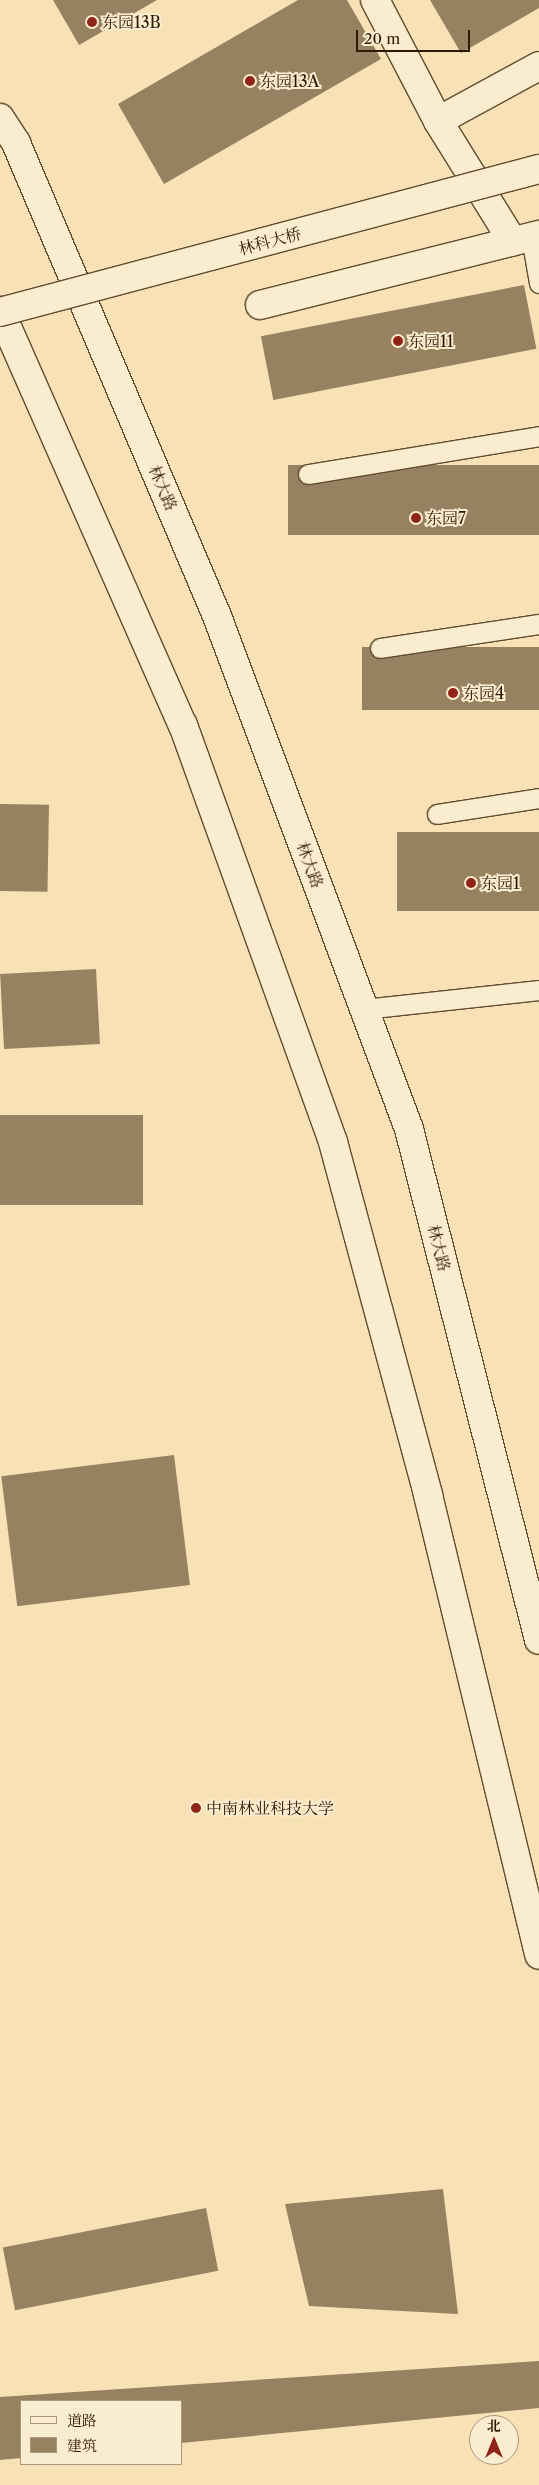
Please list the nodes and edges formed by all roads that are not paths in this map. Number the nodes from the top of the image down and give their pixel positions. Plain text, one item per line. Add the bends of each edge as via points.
1 (375, 0) edge
2 (539, 66) edge
3 (0, 118) edge
4 (438, 122) junction
5 (539, 169) edge
6 (531, 238) edge
7 (539, 283) edge
8 (260, 306) dead end
9 (0, 312) edge
10 (539, 436) edge
11 (308, 474) dead end
12 (539, 624) edge
13 (380, 648) dead end
14 (539, 798) edge
15 (437, 814) dead end
16 (539, 990) edge
17 (364, 1009) junction
18 (539, 1640) edge
19 (539, 1956) edge

1 - 4 main road
2 - 4 main road
3 - 17 main road, 林大路 via 16,143 217,616
4 - 6 main road
5 - 9 main road, 林科大桥, bridge
6 - 7 lane
6 - 8 main road
9 - 19 main road via 183,725 333,1142 428,1495
10 - 11 lane
12 - 13 lane
14 - 15 lane
16 - 17 lane
17 - 18 main road, 林大路 via 409,1129

